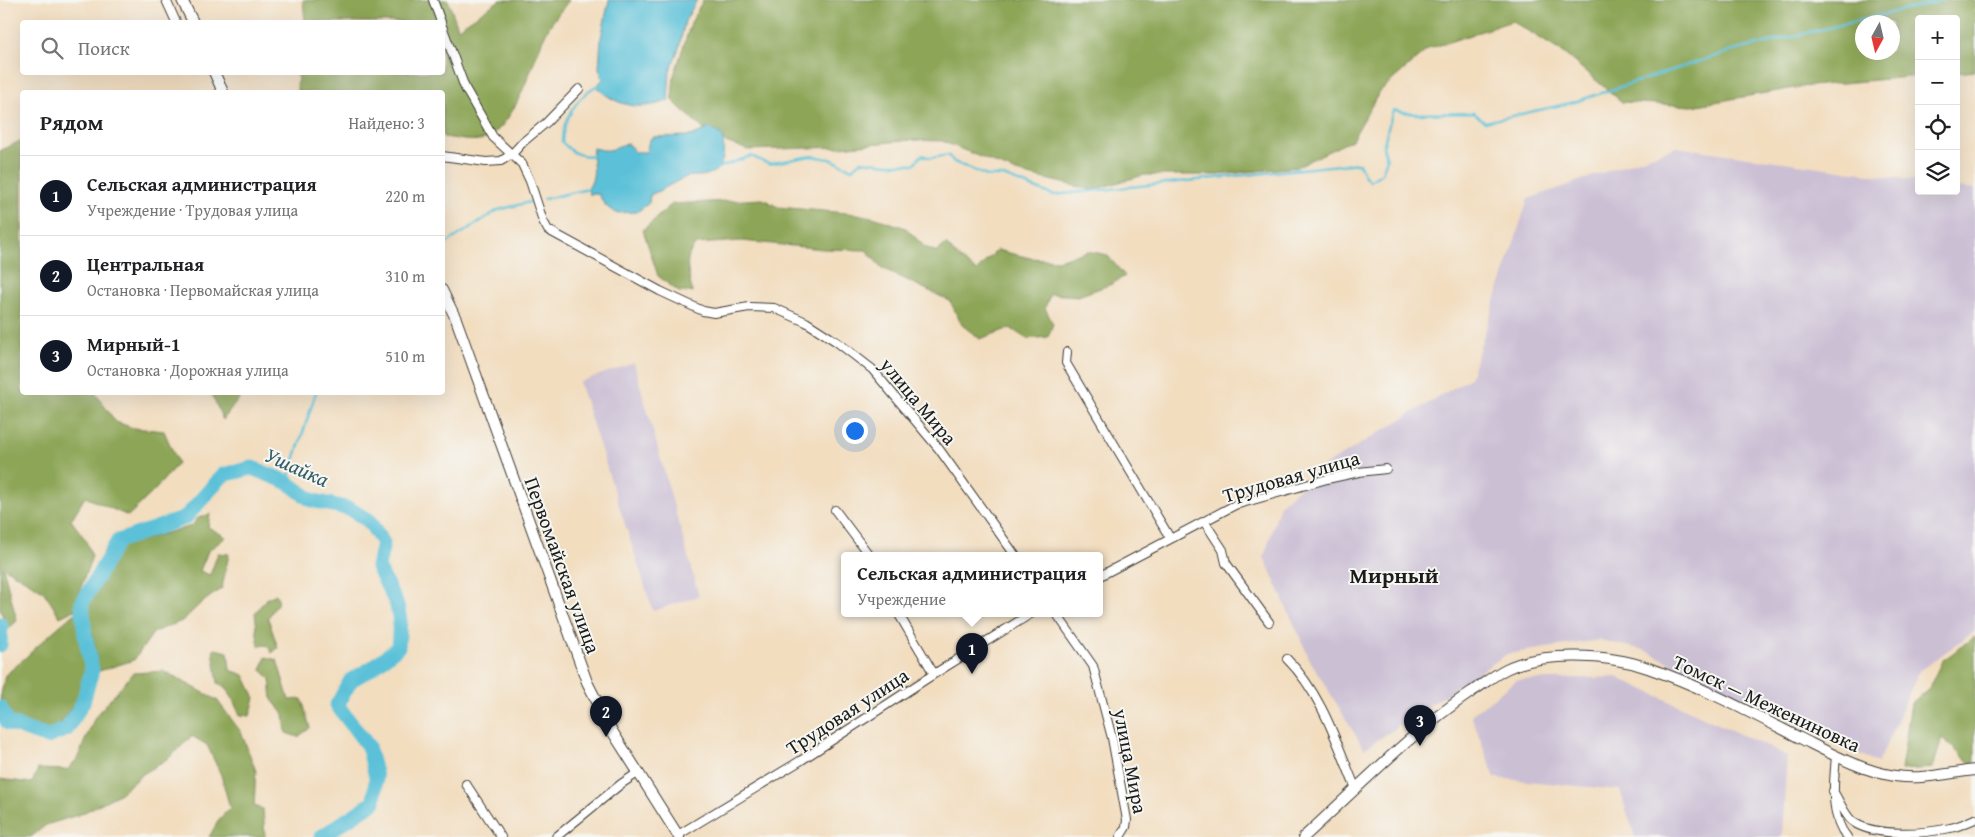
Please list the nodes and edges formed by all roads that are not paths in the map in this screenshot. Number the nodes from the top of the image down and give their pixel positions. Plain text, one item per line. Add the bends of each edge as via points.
1 (166, 0) edge
2 (182, 0) edge
3 (433, 0) edge
4 (175, 20) edge
5 (192, 20) edge
6 (440, 20) edge
7 (445, 32) edge
8 (215, 75) edge
9 (579, 89) dead end
10 (222, 90) edge
11 (512, 154) junction
12 (445, 156) edge
13 (445, 296) edge
14 (1067, 352) dead end
15 (1386, 469) dead end
16 (835, 510) dead end
17 (1204, 521) junction
18 (1170, 538) junction
19 (866, 552) edge
20 (1013, 552) edge
21 (1103, 574) edge
22 (900, 617) edge
23 (1026, 617) edge
24 (1059, 617) edge
25 (1269, 622) dead end
26 (1287, 659) dead end
27 (934, 674) junction
28 (1836, 756) junction
29 (1975, 770) edge
30 (639, 772) junction
31 (466, 784) dead end
32 (1356, 789) junction
33 (1833, 791) junction
34 (1975, 819) edge
35 (678, 836) edge
36 (501, 837) edge
37 (556, 837) edge
38 (1120, 837) edge
39 (1304, 837) edge
40 (1847, 837) edge

1 - 4 street
2 - 5 street
3 - 6 street, улица Мира
7 - 11 street, улица Мира via 465,88 493,137
8 - 10 street
9 - 11 street
11 - 12 street via 494,162
11 - 20 street, улица Мира via 522,164 548,230 703,311 774,308 806,322 872,368 939,449
13 - 30 street, Первомайская улица via 587,682 612,731
14 - 18 street via 1066,362
15 - 17 street, Трудовая улица via 1301,486 1235,505
16 - 19 street
17 - 18 street, Трудовая улица
17 - 25 street via 1223,550 1226,563
18 - 21 street, Трудовая улица
22 - 27 street
23 - 27 street, Трудовая улица
24 - 38 street, улица Мира via 1093,666 1100,690 1127,820
26 - 32 street via 1307,682 1323,712
27 - 35 street, Трудовая улица
28 - 29 street, Томск — Межениновка via 1875,772 1914,778
28 - 32 street, Томск — Межениновка via 1740,708 1647,667 1602,659 1543,657 1504,670 1447,709
28 - 33 street
30 - 35 street, Первомайская улица
30 - 37 street
31 - 36 street
32 - 39 street
33 - 34 street via 1850,820 1873,832 1894,834 1950,828
33 - 40 street via 1837,813

